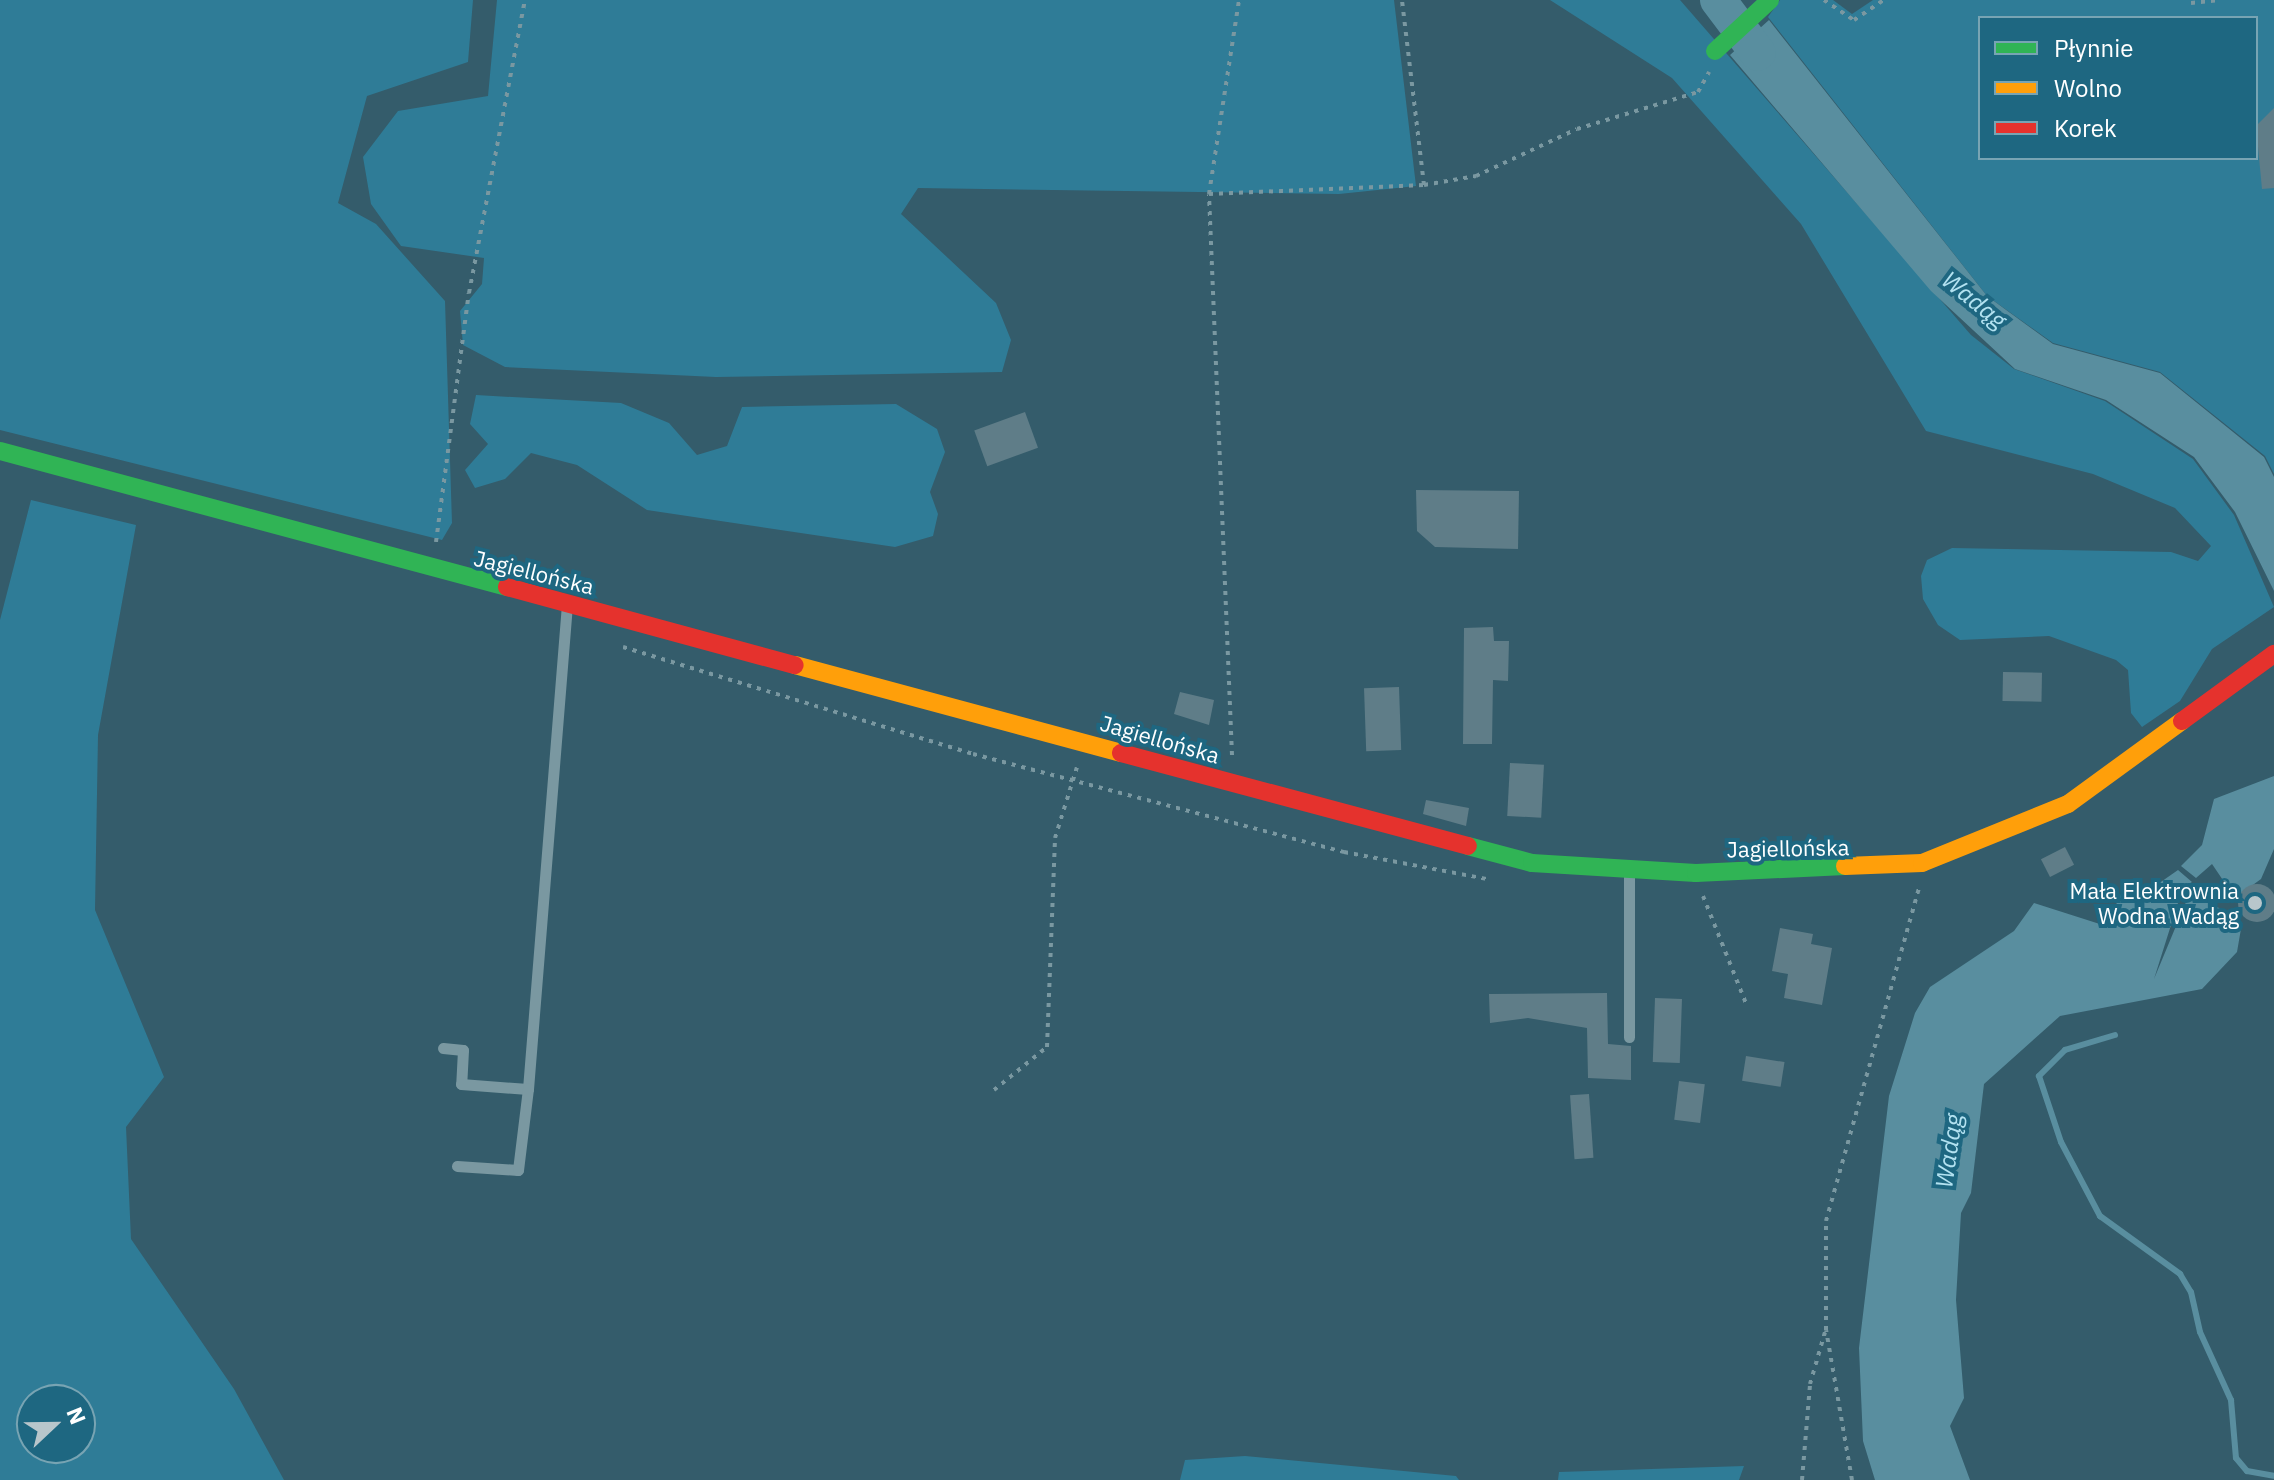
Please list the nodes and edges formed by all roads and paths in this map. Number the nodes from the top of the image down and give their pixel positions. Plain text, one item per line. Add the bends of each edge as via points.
1 (525, 0) edge
2 (1239, 0) edge
3 (1402, 0) edge
4 (1770, 0) edge
5 (1824, 0) edge
6 (1884, 0) edge
7 (2220, 0) edge
8 (2191, 3) dead end
9 (1715, 51) joint
10 (1424, 185) junction
11 (1209, 194) junction
12 (0, 451) edge
13 (432, 571) junction
14 (567, 606) junction
15 (607, 642) dead end
16 (2274, 654) edge
17 (1080, 741) junction
18 (1076, 776) junction
19 (1233, 786) junction
20 (1922, 863) junction
21 (1629, 872) junction
22 (1696, 873) junction
23 (1493, 881) dead end
24 (1747, 1006) dead end
25 (1629, 1037) dead end
26 (443, 1048) dead end
27 (528, 1089) junction
28 (994, 1090) dead end
29 (457, 1166) dead end
30 (1826, 1330) junction
31 (1802, 1480) edge
32 (1852, 1480) edge

1 - 13 path via 469,293
2 - 11 path
3 - 10 path
4 - 9 street
5 - 6 path via 1854,20
7 - 8 path
9 - 10 path via 1698,92 1577,129 1476,176
10 - 11 path
11 - 19 path
12 - 13 street, Jagiellońska
13 - 14 street, Jagiellońska
14 - 17 street, Jagiellońska
14 - 27 lane
15 - 18 path via 973,754
16 - 20 street, Jagiellońska via 2068,804
17 - 18 path
17 - 19 street, Jagiellońska
18 - 23 path via 1344,852
18 - 28 path via 1055,838 1047,1047
19 - 21 street, Jagiellońska via 1532,863
20 - 22 street, Jagiellońska
20 - 30 path via 1826,1221
21 - 22 street, Jagiellońska
21 - 25 lane
22 - 24 path
26 - 27 lane via 463,1050 461,1084
27 - 29 lane via 518,1170
30 - 31 path via 1810,1384
30 - 32 path

